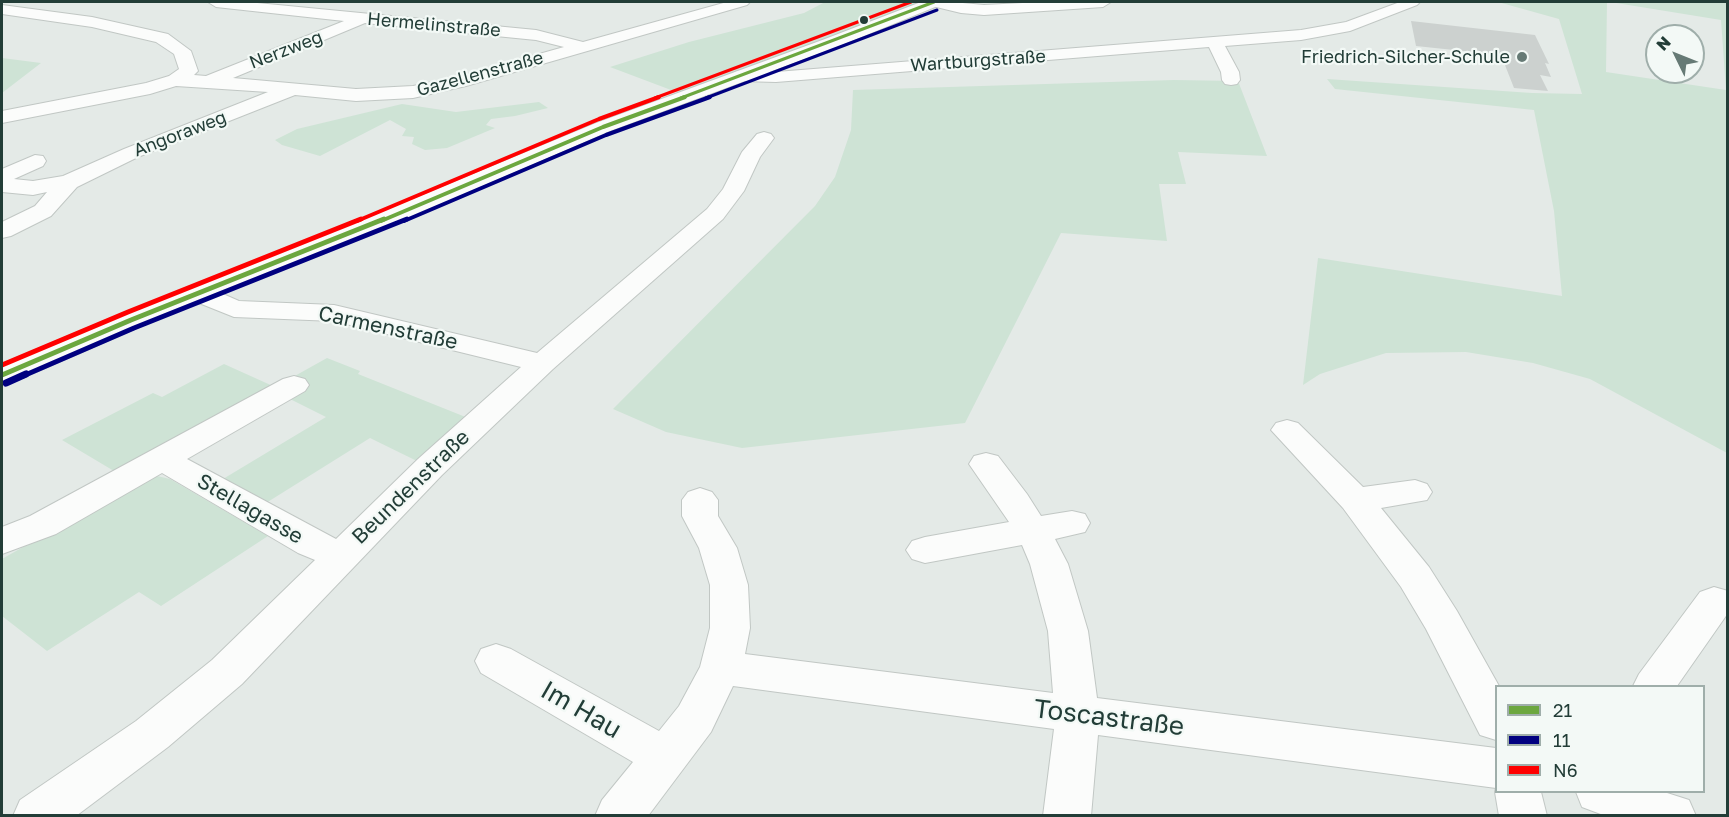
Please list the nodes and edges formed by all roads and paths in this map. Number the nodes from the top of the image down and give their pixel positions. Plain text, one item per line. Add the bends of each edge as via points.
1 (216, 2) edge
2 (742, 2) edge
3 (934, 2) edge
4 (1103, 2) edge
5 (1412, 2) edge
6 (2, 9) edge
7 (430, 9) dead end
8 (365, 18) junction
9 (403, 22) junction
10 (1215, 43) junction
11 (580, 46) junction
12 (741, 76) junction
13 (175, 80) junction
14 (1231, 80) dead end
15 (207, 81) junction
16 (292, 89) junction
17 (2, 117) edge
18 (764, 138) dead end
19 (34, 161) dead end
20 (2, 177) edge
21 (69, 182) junction
22 (2, 185) edge
23 (2, 231) edge
24 (198, 293) junction
25 (543, 363) junction
26 (2, 375) edge
27 (294, 385) dead end
28 (1287, 430) dead end
29 (162, 459) junction
30 (986, 464) dead end
31 (1415, 492) dead end
32 (700, 500) dead end
33 (1354, 501) junction
34 (1072, 523) dead end
35 (1033, 530) junction
36 (2, 541) edge
37 (925, 550) dead end
38 (341, 556) junction
39 (1714, 602) dead end
40 (496, 662) dead end
41 (722, 668) junction
42 (1655, 685) edge
43 (1077, 714) junction
44 (1495, 719) edge
45 (666, 758) junction
46 (1495, 768) edge
47 (1518, 793) edge
48 (1602, 793) edge
49 (38, 816) edge
50 (619, 816) edge
51 (1067, 816) edge
52 (1522, 816) edge
53 (1672, 816) edge

1 - 8 street, Hermelinstraße
2 - 11 street, Gazellenstraße
3 - 4 street via 984,10
3 - 12 street
5 - 10 street, Wartburgstraße via 1325,32
6 - 13 street via 92,22 162,38 178,46 188,64 187,74
7 - 9 street
8 - 9 street, Hermelinstraße
8 - 15 street, Nerzweg
9 - 11 street, Hermelinstraße via 536,35
10 - 12 street, Wartburgstraße via 776,77
10 - 14 street
11 - 16 street, Gazellenstraße via 413,92 356,95
12 - 24 street via 603,127
13 - 15 street, Gazellenstraße
13 - 17 street, Gazellenstraße
15 - 16 street, Gazellenstraße
16 - 21 street, Angoraweg
18 - 25 street, Beundenstraße via 715,214
19 - 20 street
21 - 22 street, Angoraweg via 33,188
21 - 23 street, Angoraweg via 43,211
24 - 25 street, Carmenstraße via 234,309 334,313
24 - 26 street
25 - 38 street, Beundenstraße
27 - 29 street, Stellagasse
28 - 33 street
29 - 36 street, Stellagasse via 43,525
29 - 38 street, Stellagasse via 311,544
30 - 35 street
31 - 33 street
32 - 41 street via 700,516 718,548 729,585 730,628
33 - 44 street via 1384,535 1443,622
34 - 35 street
35 - 37 street
35 - 43 street via 1049,564 1068,631
38 - 49 street, Beundenstraße via 263,638 194,701
39 - 42 street
40 - 45 street, Im Hau
41 - 43 street, Toscastraße
41 - 45 street via 695,719
43 - 46 street, Toscastraße
43 - 51 street
45 - 50 street
47 - 52 street
48 - 53 street

